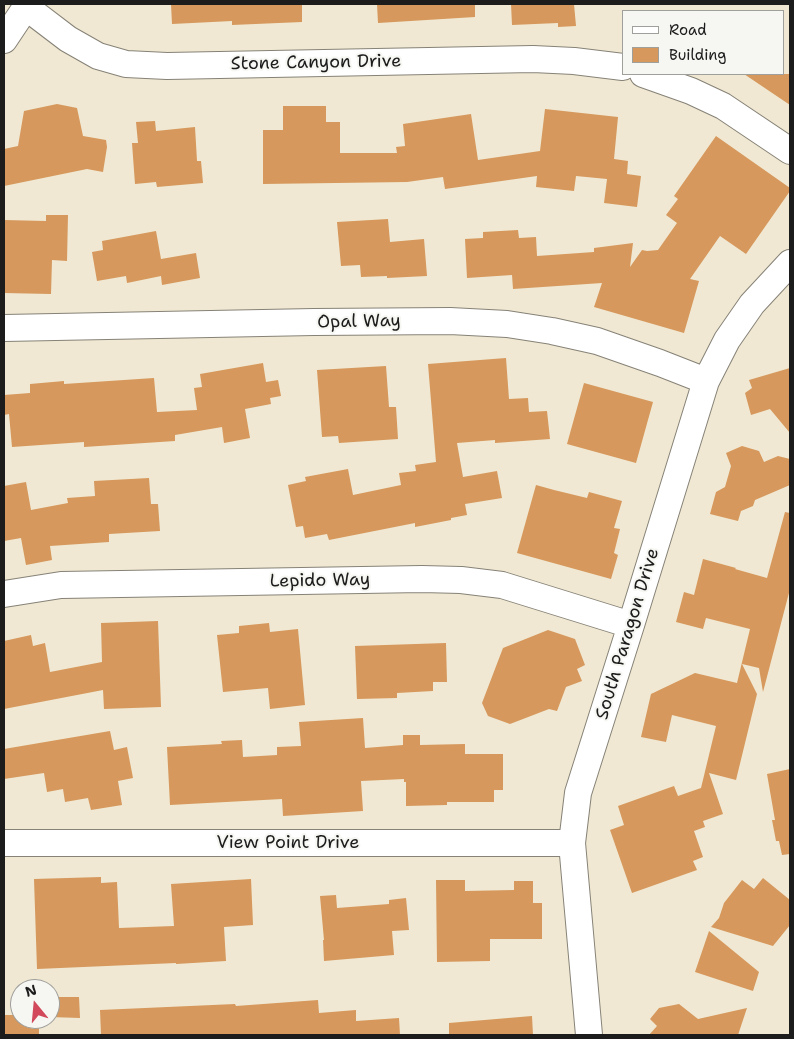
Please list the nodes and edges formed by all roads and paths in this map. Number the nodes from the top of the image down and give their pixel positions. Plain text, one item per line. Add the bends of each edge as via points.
1 (27, 5) edge
2 (4, 40) edge
3 (622, 68) edge
4 (646, 75) edge
5 (790, 151) edge
6 (790, 263) edge
7 (4, 328) edge
8 (706, 381) junction
9 (4, 594) edge
10 (631, 625) junction
11 (4, 843) edge
12 (572, 843) junction
13 (590, 1035) edge

1 - 2 street
1 - 3 street, Stone Canyon Drive via 68,39 98,56 126,64 167,66 533,59
4 - 5 street via 723,106
6 - 8 street, South Paragon Drive via 752,304 727,340
7 - 8 street, Opal Way via 450,320 507,324 597,341
8 - 10 street, South Paragon Drive
9 - 10 street, Lepido Way via 61,585 461,580 502,585
10 - 12 street, South Paragon Drive via 578,794
11 - 12 street, View Point Drive
12 - 13 street, South Paragon Drive

